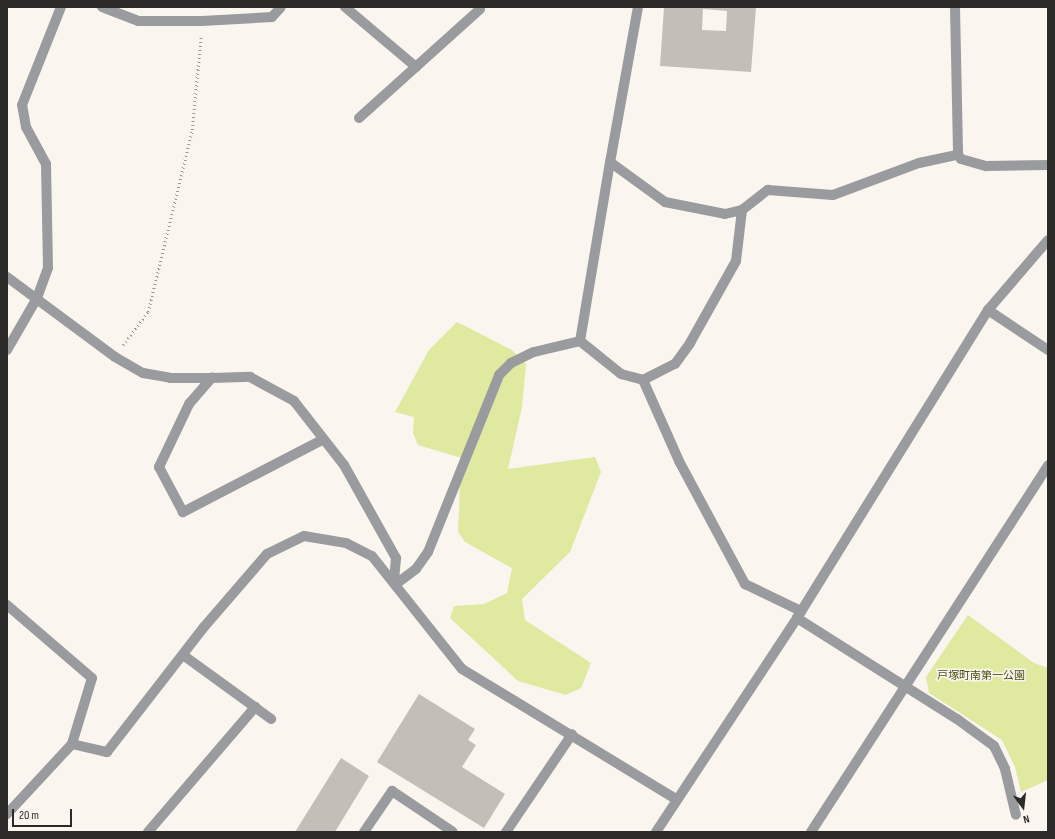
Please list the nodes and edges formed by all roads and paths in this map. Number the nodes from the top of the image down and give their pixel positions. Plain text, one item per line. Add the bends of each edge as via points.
1 (61, 7) edge
2 (102, 7) edge
3 (281, 7) edge
4 (345, 7) edge
5 (638, 7) edge
6 (955, 7) edge
7 (480, 9) dead end
8 (202, 21) junction
9 (416, 67) junction
10 (359, 118) dead end
11 (958, 155) junction
12 (610, 162) junction
13 (1048, 165) edge
14 (742, 210) junction
15 (1048, 240) edge
16 (7, 277) edge
17 (37, 298) junction
18 (988, 310) junction
19 (580, 341) junction
20 (7, 350) edge
21 (1048, 350) edge
22 (115, 357) junction
23 (212, 378) junction
24 (643, 380) junction
25 (322, 440) junction
26 (1048, 465) edge
27 (395, 583) junction
28 (7, 604) edge
29 (799, 614) junction
30 (183, 655) junction
31 (904, 686) junction
32 (255, 708) junction
33 (271, 719) dead end
34 (572, 734) junction
35 (72, 744) junction
36 (676, 799) junction
37 (7, 814) edge
38 (1016, 815) dead end
39 (148, 832) edge
40 (364, 832) edge
41 (453, 832) edge
42 (506, 832) edge
43 (656, 832) edge
44 (811, 832) edge

1 - 17 street via 22,106 26,128 46,164 48,268
2 - 8 street via 138,21
3 - 8 street via 272,17
4 - 9 street
5 - 12 street
6 - 11 street
7 - 9 street
8 - 22 path via 192,130 148,312
9 - 10 street
11 - 13 street via 961,159 986,166
11 - 14 street via 919,163 833,195 768,190
12 - 14 street via 665,202 725,214
12 - 19 street
14 - 24 street via 736,261 690,343 674,364
15 - 18 street
16 - 17 street
17 - 20 street
17 - 22 street
18 - 21 street
18 - 29 street
19 - 24 street via 621,374
19 - 27 street via 534,352 511,363 499,375 428,552 416,569
22 - 23 street via 143,373 170,378
23 - 25 street via 250,377 294,401
23 - 25 street via 189,404 159,467 183,512
24 - 29 street via 679,461 745,584
25 - 27 street via 344,465 396,558
26 - 31 street
27 - 30 street via 372,556 346,543 304,536 267,554
27 - 34 street via 462,668
28 - 35 street via 92,678
29 - 31 street
29 - 36 street
30 - 32 street
30 - 35 street via 107,752
31 - 38 street via 994,746 1005,769
31 - 44 street
32 - 33 street
32 - 39 street
34 - 36 street
34 - 42 street
35 - 37 street
36 - 43 street
40 - 41 street via 392,791

